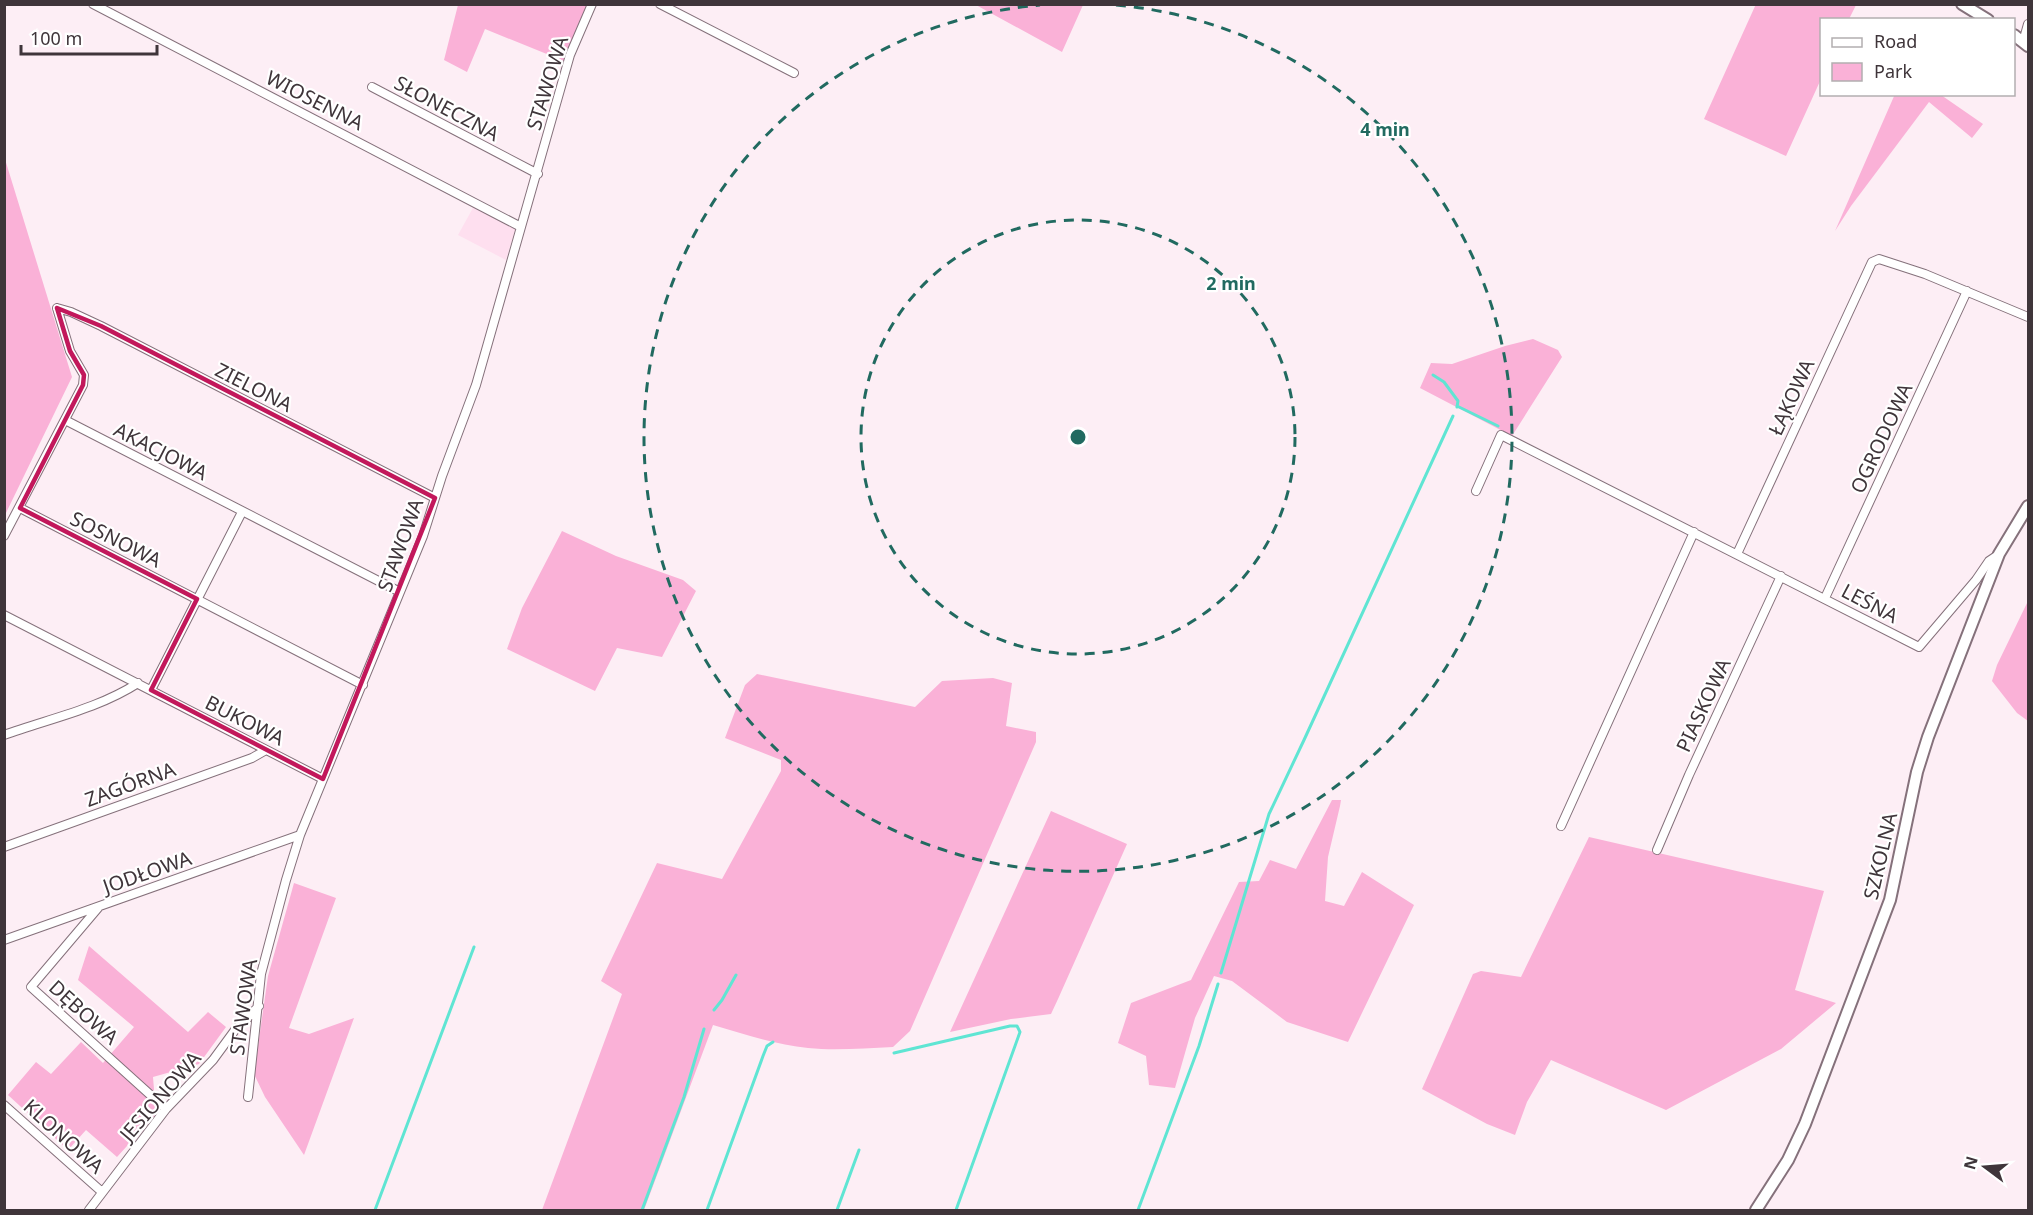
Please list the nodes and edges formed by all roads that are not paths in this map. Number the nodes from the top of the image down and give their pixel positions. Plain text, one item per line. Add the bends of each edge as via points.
1 (93, 4) edge
2 (592, 4) edge
3 (660, 4) edge
4 (1962, 4) edge
5 (1985, 18) edge
6 (2028, 24) edge
7 (2022, 41) edge
8 (794, 73) dead end
9 (372, 87) dead end
10 (538, 174) junction
11 (522, 227) junction
12 (1967, 291) junction
13 (2028, 317) edge
14 (65, 420) junction
15 (1476, 491) dead end
16 (435, 498) junction
17 (2028, 506) edge
18 (20, 508) junction
19 (242, 512) junction
20 (1694, 532) junction
21 (4, 536) edge
22 (1737, 554) junction
23 (1999, 554) junction
24 (1781, 576) junction
25 (1976, 580) junction
26 (1988, 583) junction
27 (400, 592) junction
28 (1826, 598) junction
29 (197, 599) junction
30 (4, 615) edge
31 (138, 683) junction
32 (363, 685) junction
33 (151, 690) junction
34 (4, 735) edge
35 (266, 750) junction
36 (323, 779) junction
37 (1561, 826) dead end
38 (300, 835) junction
39 (4, 847) edge
40 (1657, 850) dead end
41 (99, 906) junction
42 (4, 940) edge
43 (259, 1005) junction
44 (248, 1097) dead end
45 (4, 1105) edge
46 (166, 1109) junction
47 (102, 1192) junction
48 (89, 1210) edge
49 (1756, 1210) edge

1 - 11 street, WIOSENNA
2 - 10 street, STAWOWA via 570,55
3 - 8 street
4 - 5 street
6 - 7 street
9 - 10 street, SŁONECZNA
10 - 11 street, STAWOWA
11 - 16 street, STAWOWA via 476,385
12 - 13 street
12 - 22 street, ŁĄKOWA via 1880,259 1872,262
12 - 28 street, OGRODOWA
14 - 16 street, ZIELONA via 84,375 70,351 57,308 101,326
14 - 18 street
14 - 19 street, AKACJOWA
15 - 20 street, LEŚNA via 1501,435
16 - 27 street, STAWOWA
17 - 23 street, SZKOLNA
18 - 21 street
18 - 29 street, SOSNOWA
19 - 27 street, AKACJOWA
19 - 29 street
20 - 22 street, LEŚNA
20 - 37 street
22 - 24 street, LEŚNA
23 - 25 street, LEŚNA
23 - 26 street, SZKOLNA
24 - 28 street, LEŚNA
24 - 40 street, PIASKOWA
25 - 26 street
25 - 28 street, LEŚNA via 1919,647
26 - 49 street, SZKOLNA via 1917,772 1890,900 1797,1142
27 - 32 street, STAWOWA
29 - 32 street, SOSNOWA
29 - 33 street
30 - 31 street, BUKOWA
31 - 33 street, BUKOWA
31 - 34 street via 97,703
32 - 36 street, STAWOWA
33 - 35 street, BUKOWA
35 - 36 street, BUKOWA
35 - 39 street, ZAGÓRNA
36 - 38 street, STAWOWA
38 - 41 street, JODŁOWA
38 - 43 street, STAWOWA via 261,974
41 - 42 street, JODŁOWA
41 - 46 street, DĘBOWA via 31,987
43 - 44 street, STAWOWA
43 - 46 street, JESIONOWA
45 - 47 street, KLONOWA
46 - 47 street, JESIONOWA
47 - 48 street, JESIONOWA

